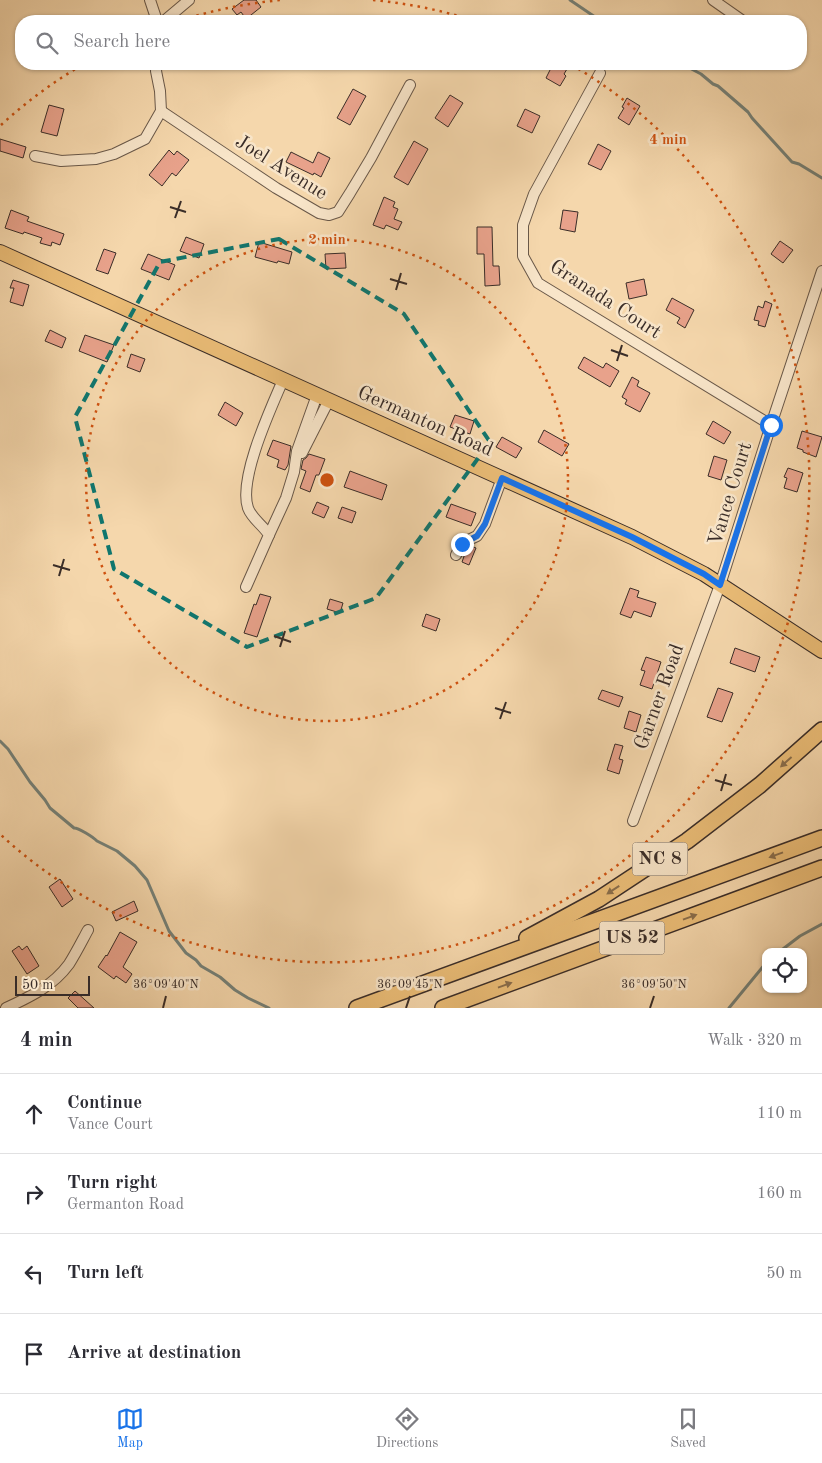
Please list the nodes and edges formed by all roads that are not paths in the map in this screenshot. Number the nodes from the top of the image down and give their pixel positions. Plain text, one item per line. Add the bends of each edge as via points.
1 (150, 0) edge
2 (189, 0) edge
3 (712, 0) edge
4 (156, 15) edge
5 (171, 15) edge
6 (734, 15) edge
7 (158, 70) edge
8 (600, 73) dead end
9 (410, 85) dead end
10 (161, 111) junction
11 (35, 156) dead end
12 (0, 252) edge
13 (822, 271) edge
14 (283, 380) junction
15 (323, 398) junction
16 (771, 425) junction
17 (502, 478) junction
18 (269, 535) junction
19 (456, 555) dead end
20 (720, 585) junction
21 (246, 588) dead end
22 (822, 651) edge
23 (822, 730) edge
24 (633, 821) dead end
25 (822, 838) edge
26 (822, 868) edge
27 (88, 930) dead end
28 (479, 963) junction
29 (6, 1008) edge
30 (357, 1008) edge
31 (443, 1008) edge

1 - 4 street
2 - 5 street
3 - 6 street
7 - 10 street
8 - 16 street, Granada Court via 534,194 523,225 523,256 538,283
9 - 10 street, Joel Avenue via 350,193 338,212 329,215 319,213 276,188
10 - 11 street via 145,139 114,154 76,161
12 - 14 main road, Germanton Road
13 - 16 street, Vance Court
14 - 15 main road, Germanton Road
14 - 18 street via 252,458 247,494 248,507
15 - 17 main road, Germanton Road
15 - 18 street via 297,451 286,498
16 - 20 street, Vance Court
17 - 19 street via 485,524 477,536 462,544
17 - 20 main road, Germanton Road via 632,537
18 - 21 street
20 - 22 main road, Germanton Road
20 - 24 street, Garner Road
23 -> 28 highway, NC 8 via 760,785 687,841 599,899
25 -> 28 highway, US 52
31 -> 26 highway, US 52
27 - 29 street via 56,978 36,994
28 - 30 highway, US 52

